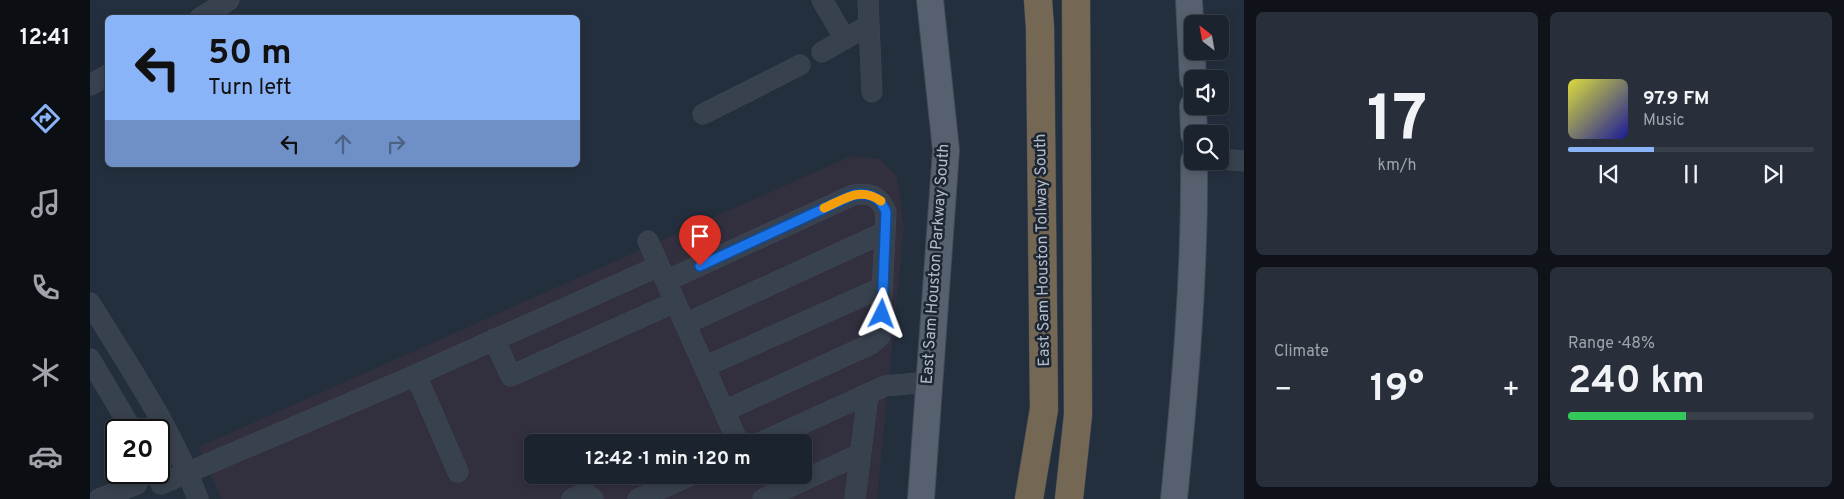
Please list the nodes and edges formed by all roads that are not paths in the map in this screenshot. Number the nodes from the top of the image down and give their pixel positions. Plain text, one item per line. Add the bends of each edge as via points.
1 (229, 0) edge
2 (822, 0) edge
3 (868, 0) edge
4 (930, 0) edge
5 (1038, 0) edge
6 (1076, 0) edge
7 (1189, 0) edge
8 (205, 15) edge
9 (869, 25) junction
10 (845, 39) junction
11 (822, 52) dead end
12 (800, 65) dead end
13 (1193, 70) edge
14 (105, 76) edge
15 (90, 85) edge
16 (872, 92) dead end
17 (703, 114) dead end
18 (1229, 160) edge
19 (1244, 161) edge
20 (1194, 170) edge
21 (885, 232) junction
22 (648, 241) dead end
23 (662, 274) junction
24 (883, 287) junction
25 (675, 302) junction
26 (90, 303) edge
27 (685, 324) junction
28 (494, 339) junction
29 (90, 359) edge
30 (704, 367) junction
31 (416, 375) junction
32 (929, 382) junction
33 (868, 394) junction
34 (724, 411) junction
35 (125, 419) edge
36 (734, 434) edge
37 (780, 434) edge
38 (860, 454) junction
39 (188, 472) junction
40 (458, 472) dead end
41 (137, 484) dead end
42 (671, 484) edge
43 (161, 485) edge
44 (99, 499) edge
45 (198, 499) edge
46 (572, 499) edge
47 (593, 499) edge
48 (638, 499) edge
49 (763, 499) edge
50 (855, 499) edge
51 (921, 499) edge
52 (1029, 499) edge
53 (1069, 499) edge
54 (1174, 499) edge

1 - 8 street
2 - 10 street
3 - 9 street
4 - 32 main road, East Sam Houston Parkway South via 946,150
5 - 52 highway, East Sam Houston Tollway South via 1044,409
6 - 53 highway, East Sam Houston Tollway South via 1078,415
7 - 13 main road
9 - 10 street
9 - 16 street
10 - 11 street
12 - 17 street
14 - 15 street
18 - 19 street
20 - 54 main road via 1186,372
21 - 23 street via 886,212 882,202 863,193
21 - 24 street
21 - 27 street
22 - 23 street
23 - 25 street
23 - 28 street
24 - 30 street
24 - 34 street via 880,336 871,344
25 - 27 street
25 - 28 street via 511,376
26 - 39 street via 150,400
27 - 30 street
28 - 31 street
29 - 35 street
30 - 34 street
31 - 39 street
31 - 40 street
32 - 33 street via 885,386
32 - 51 main road, East Sam Houston Parkway South
33 - 37 street
33 - 38 street
34 - 36 street
38 - 49 street
38 - 50 street
39 - 43 street
39 - 45 street
41 - 44 street
42 - 48 street
46 - 47 street via 585,493

